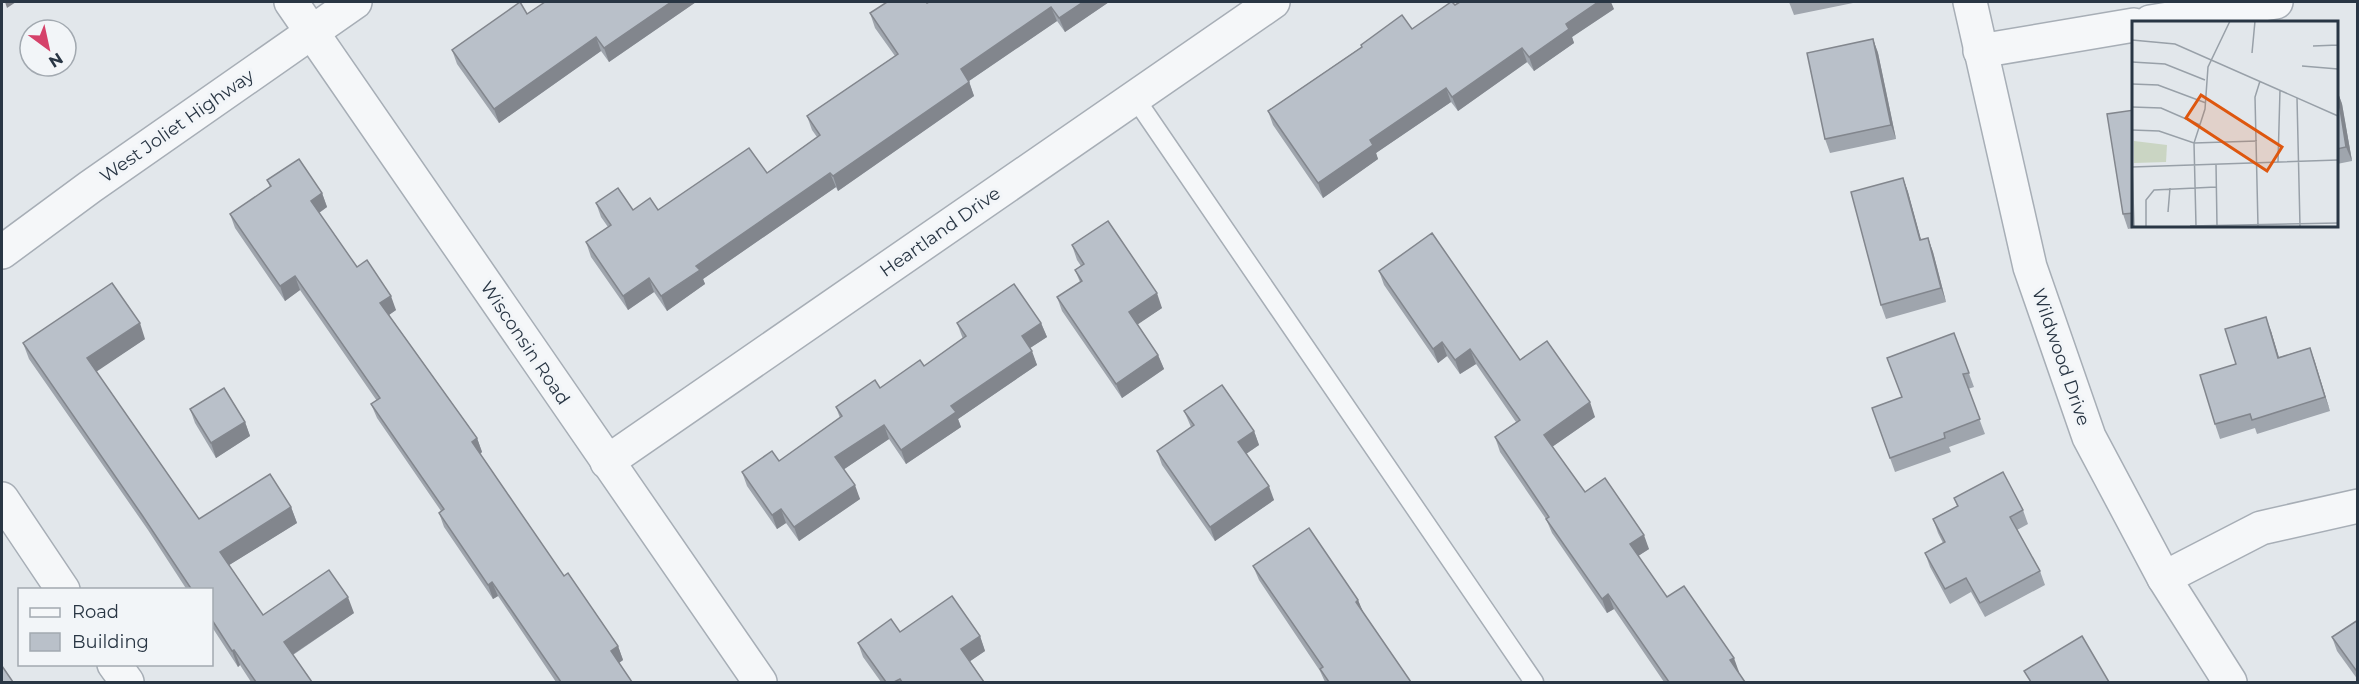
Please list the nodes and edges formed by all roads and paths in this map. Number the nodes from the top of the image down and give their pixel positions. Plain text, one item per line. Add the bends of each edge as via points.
1 (291, 2) edge
2 (355, 2) edge
3 (1274, 2) edge
4 (1970, 2) edge
5 (2276, 2) edge
6 (2156, 21) edge
7 (2132, 25) edge
8 (311, 32) junction
9 (1980, 51) junction
10 (1134, 98) junction
11 (2, 252) edge
12 (607, 462) junction
13 (2, 500) edge
14 (2358, 506) edge
15 (2164, 578) junction
16 (62, 588) edge
17 (115, 666) edge
18 (127, 682) edge
19 (760, 682) edge
20 (1534, 682) edge
21 (2230, 682) edge

1 - 8 street, Wisconsin Road
2 - 8 street, West Joliet Highway
3 - 10 street, Heartland Drive
4 - 9 street, Wildwood Drive
5 - 6 street
7 - 9 street
8 - 11 street, West Joliet Highway
8 - 12 street, Wisconsin Road
9 - 15 street, Wildwood Drive via 2030,267 2089,437
10 - 12 street, Heartland Drive
10 - 20 lane
12 - 19 street, Wisconsin Road
13 - 16 street
14 - 15 street via 2261,528
15 - 21 street, Wildwood Drive
17 - 18 street

